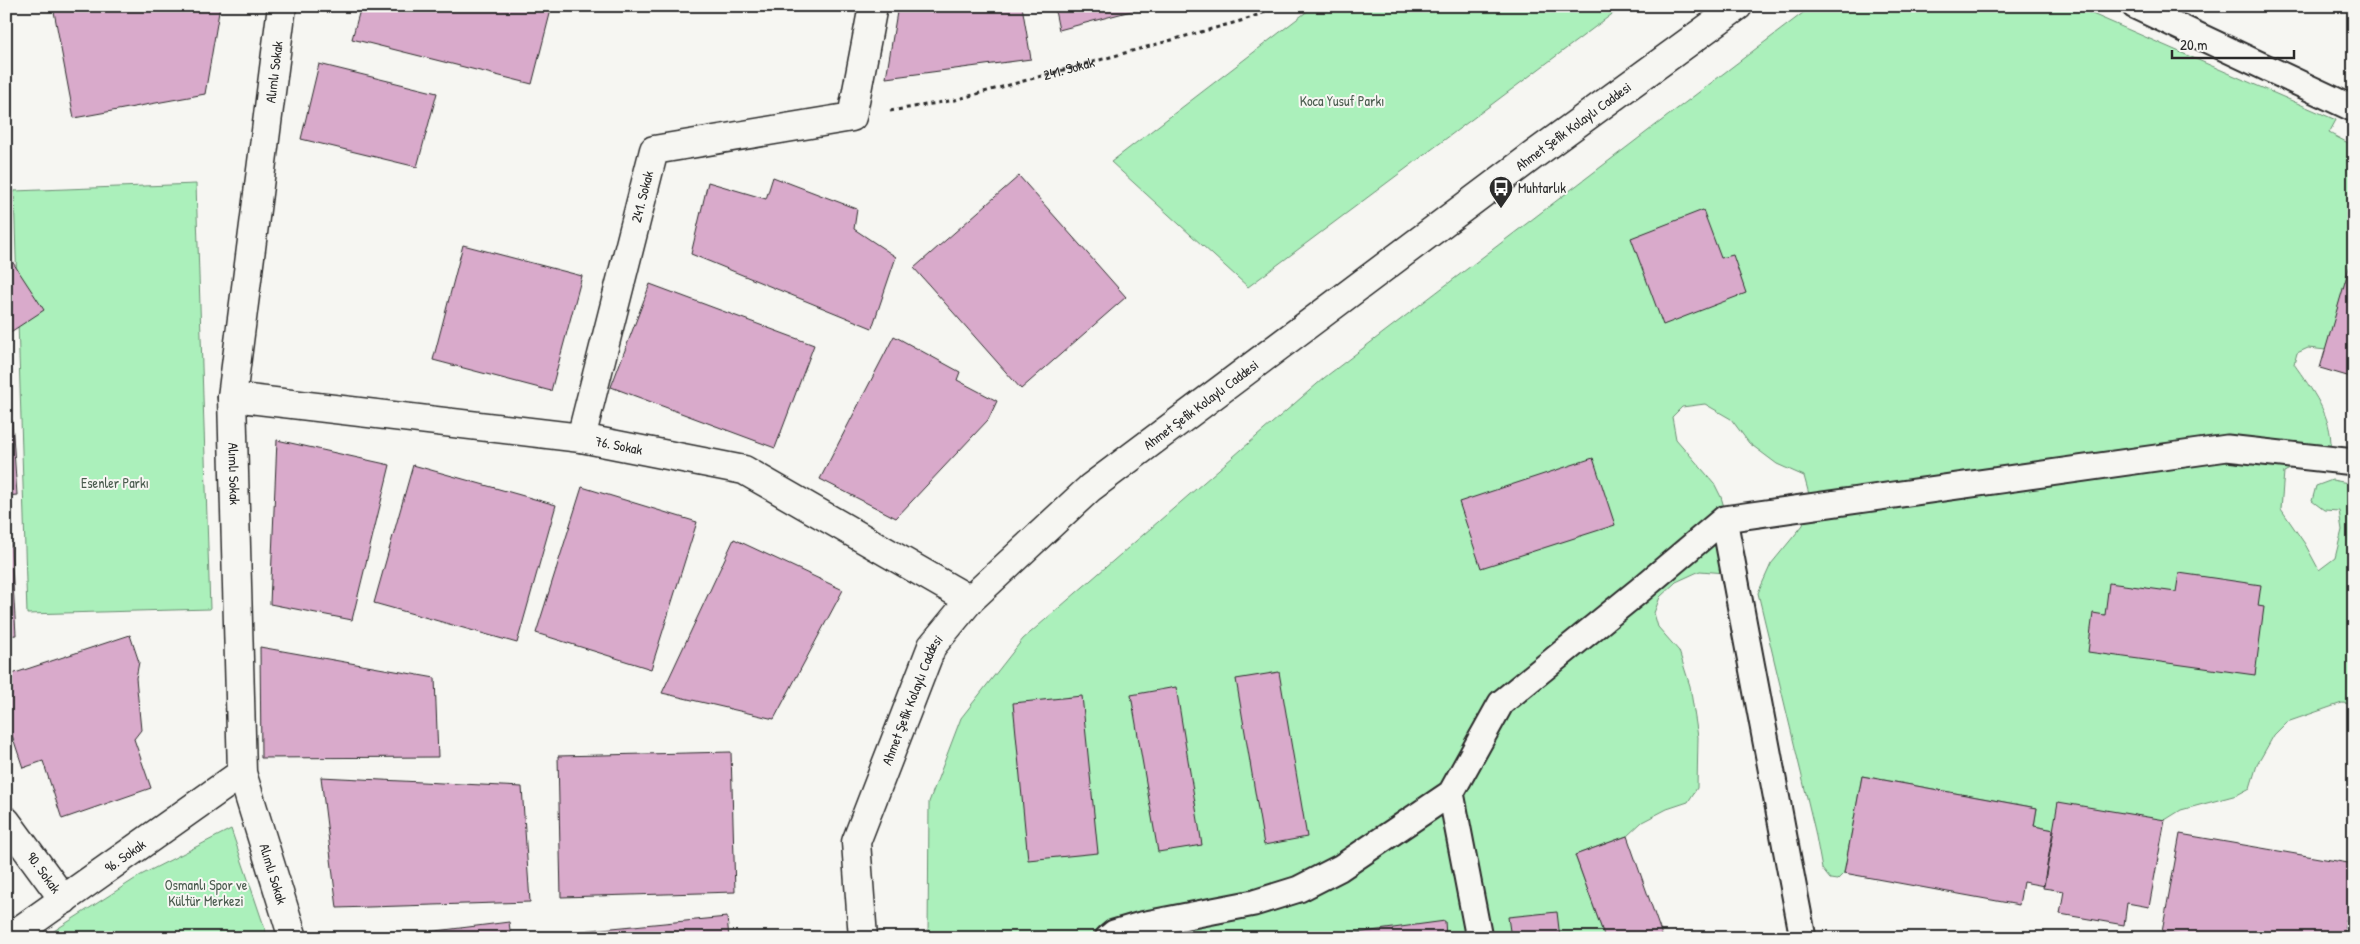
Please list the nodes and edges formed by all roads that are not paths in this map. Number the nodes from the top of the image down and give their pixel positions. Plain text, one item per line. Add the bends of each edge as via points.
1 (282, 6) edge
2 (873, 6) edge
3 (1738, 6) edge
4 (2134, 6) edge
5 (2354, 109) edge
6 (232, 397) junction
7 (581, 438) junction
8 (2354, 462) edge
9 (1724, 519) junction
10 (970, 600) junction
11 (242, 774) junction
12 (1451, 793) junction
13 (6, 821) edge
14 (64, 900) junction
15 (9, 938) edge
16 (293, 938) edge
17 (863, 938) edge
18 (1108, 938) edge
19 (1479, 938) edge
20 (1803, 938) edge

1 - 6 street, Alımlı Sokak
2 - 7 street, 241. Sokak via 852,117 654,150
3 - 10 street, Ahmet Şefik Kolaylı Caddesi via 1090,488
4 - 5 lane
6 - 7 street, 76. Sokak
6 - 11 street, Alımlı Sokak
7 - 10 street, 76. Sokak via 744,470
8 - 9 lane via 2227,448
9 - 12 lane via 1501,703
9 - 20 lane
10 - 17 street, Ahmet Şefik Kolaylı Caddesi via 932,646 856,842
11 - 14 street, 96. Sokak
11 - 16 street, Alımlı Sokak
12 - 18 lane via 1340,868 1299,889 1254,903 1141,925
12 - 19 lane
13 - 14 street, 90. Sokak
14 - 15 street, 96. Sokak

